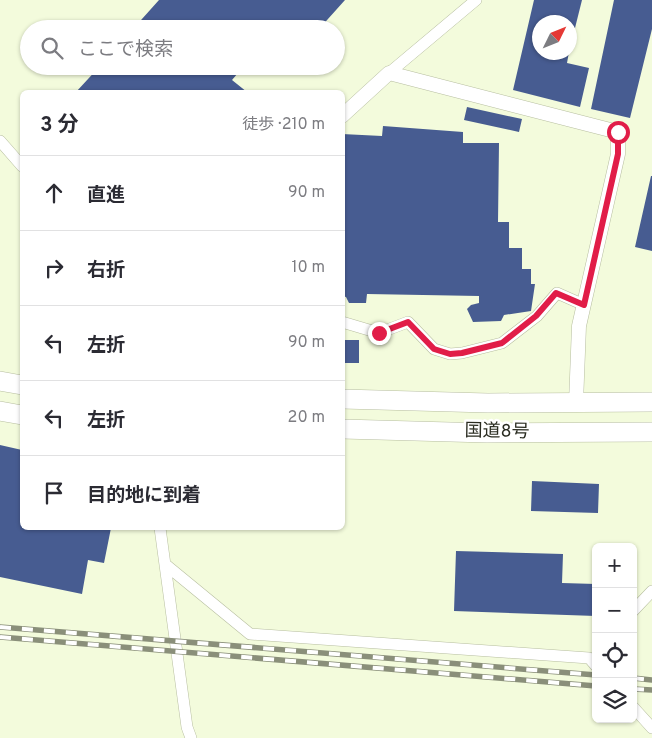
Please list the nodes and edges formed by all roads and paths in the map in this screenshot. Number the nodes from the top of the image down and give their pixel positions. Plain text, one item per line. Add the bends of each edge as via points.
1 (476, 0) edge
2 (390, 73) junction
3 (345, 113) edge
4 (0, 141) edge
5 (20, 164) edge
6 (584, 305) junction
7 (345, 323) edge
8 (0, 381) edge
9 (20, 385) edge
10 (345, 399) edge
11 (652, 402) edge
12 (576, 403) junction
13 (0, 411) edge
14 (20, 415) edge
15 (345, 429) edge
16 (652, 432) edge
17 (160, 530) edge
18 (166, 565) junction
19 (652, 590) edge
20 (637, 607) edge
21 (592, 658) edge
22 (637, 711) edge
23 (652, 728) edge
24 (191, 738) edge

1 - 2 street
2 - 3 street
2 - 6 street via 618,132 618,154
4 - 5 street
6 - 7 street via 556,293 536,316 502,343 450,354 434,349 408,322 379,333
6 - 12 street via 579,326
8 - 9 highway
10 - 12 highway, 国道8号
11 - 12 highway, 国道8号
13 - 14 highway
15 - 16 highway, 国道8号
17 - 18 street
18 - 21 street via 250,634
18 - 24 street
19 - 20 street
22 - 23 street

